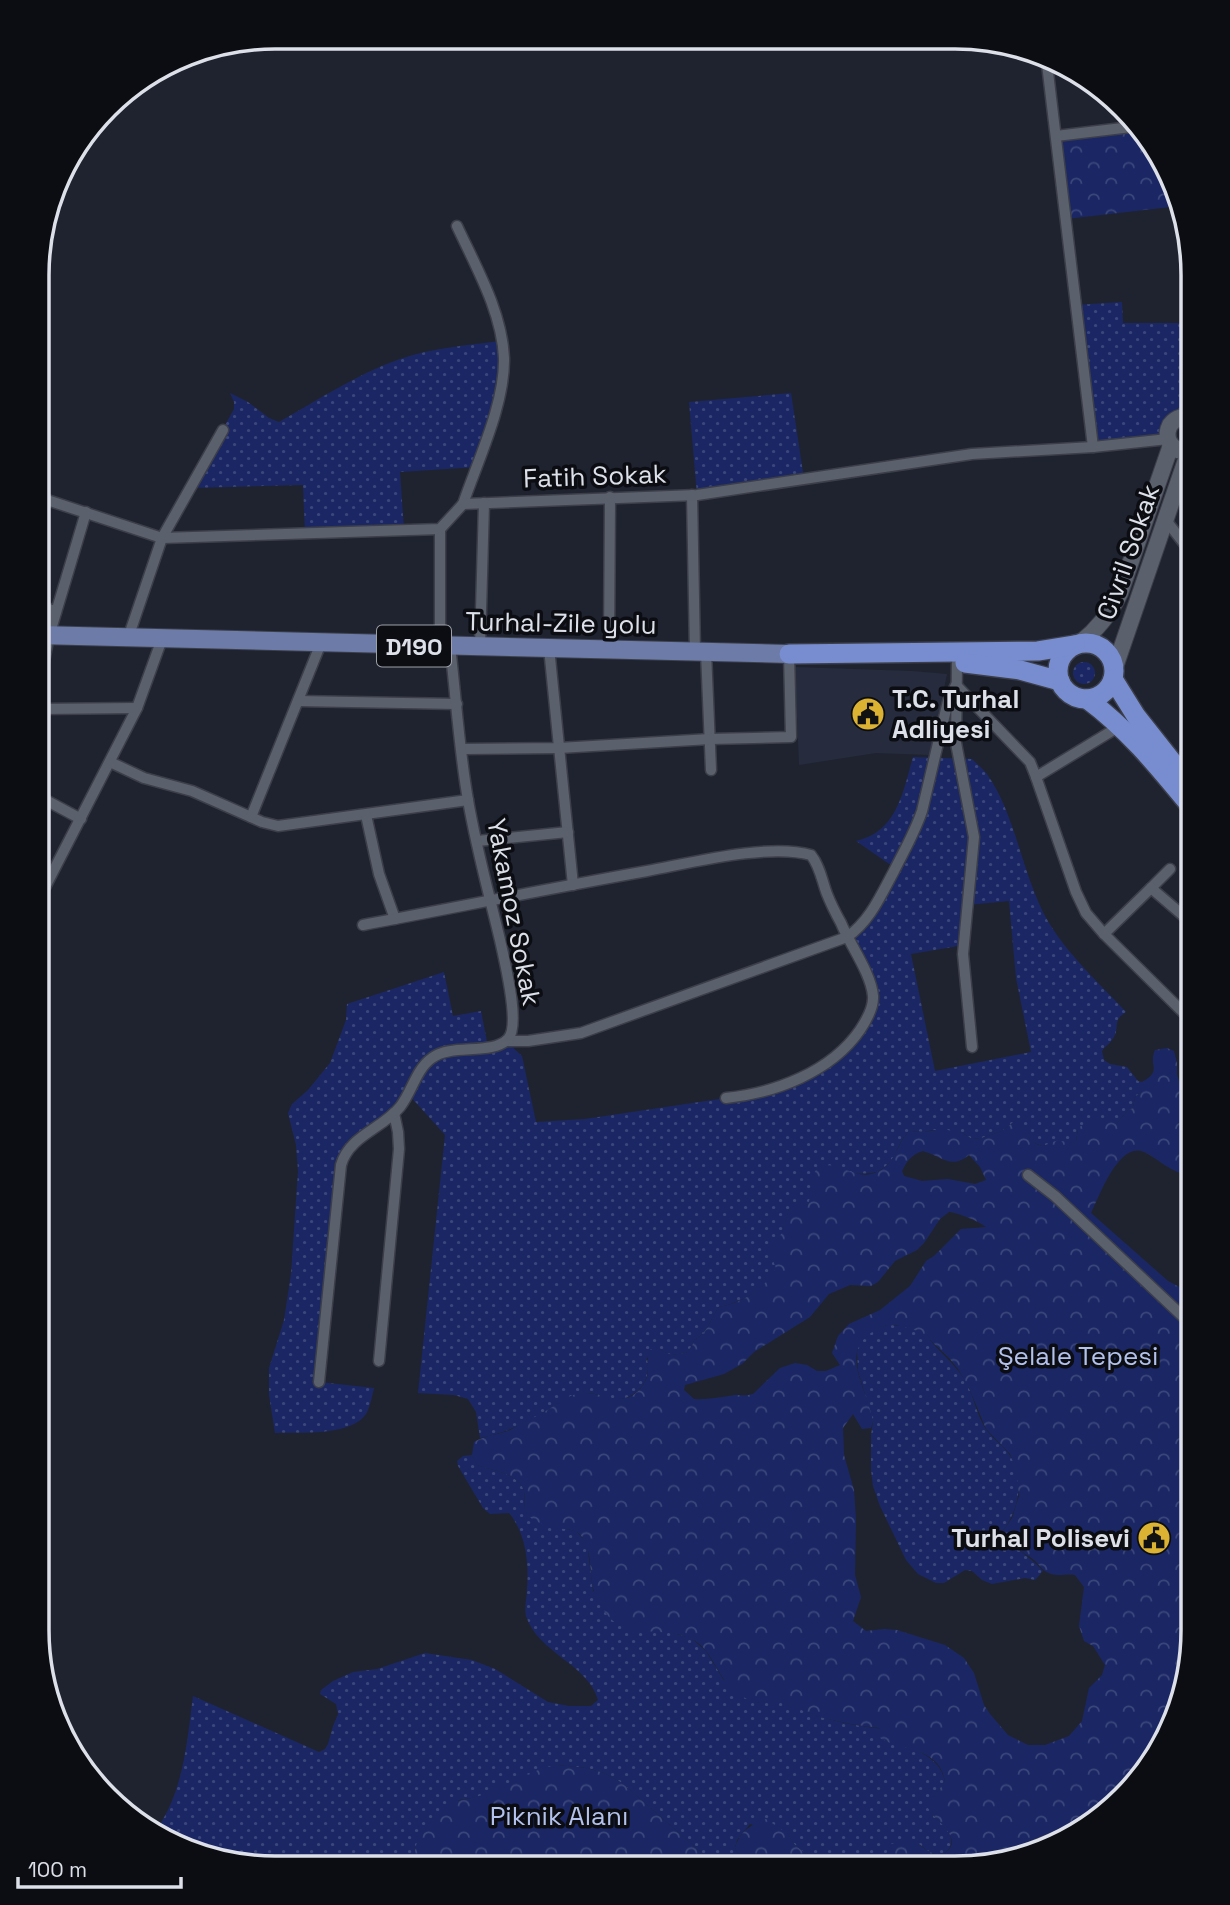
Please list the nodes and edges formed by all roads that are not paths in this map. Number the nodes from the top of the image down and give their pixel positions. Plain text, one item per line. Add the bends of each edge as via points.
1 (1048, 69) edge
2 (1125, 128) edge
3 (1056, 136) junction
4 (457, 226) dead end
5 (1181, 418) edge
6 (223, 430) dead end
7 (1169, 442) junction
8 (1093, 447) junction
9 (1181, 450) edge
10 (1181, 478) edge
11 (692, 495) junction
12 (610, 497) junction
13 (49, 500) edge
14 (484, 503) junction
15 (463, 504) junction
16 (86, 512) junction
17 (1166, 519) junction
18 (440, 529) junction
19 (162, 538) junction
20 (1181, 539) edge
21 (49, 609) edge
22 (56, 612) junction
23 (49, 625) edge
24 (49, 636) edge
25 (128, 638) junction
26 (162, 639) junction
27 (321, 643) junction
28 (1077, 644) junction
29 (445, 646) junction
30 (480, 647) junction
31 (549, 648) junction
32 (609, 649) junction
33 (700, 652) junction
34 (789, 654) junction
35 (957, 663) junction
36 (1113, 674) junction
37 (1060, 681) junction
38 (956, 685) junction
39 (1087, 699) junction
40 (298, 701) junction
41 (457, 704) junction
42 (137, 708) junction
43 (49, 709) edge
44 (1120, 726) junction
45 (710, 739) junction
46 (559, 748) junction
47 (462, 749) junction
48 (110, 762) junction
49 (711, 770) dead end
50 (1181, 773) edge
51 (1036, 777) junction
52 (1181, 794) edge
53 (468, 800) junction
54 (49, 802) edge
55 (366, 815) junction
56 (251, 817) junction
57 (81, 819) junction
58 (568, 832) junction
59 (477, 841) junction
60 (1170, 869) dead end
61 (50, 880) edge
62 (573, 884) junction
63 (1151, 888) junction
64 (491, 900) junction
65 (1181, 914) edge
66 (395, 919) junction
67 (363, 925) dead end
68 (1104, 934) junction
69 (847, 937) junction
70 (1181, 1010) edge
71 (506, 1041) junction
72 (972, 1047) dead end
73 (726, 1098) dead end
74 (394, 1113) junction
75 (1028, 1175) dead end
76 (1181, 1315) edge
77 (379, 1361) dead end
78 (319, 1382) dead end

1 - 3 street
2 - 3 street
3 - 8 street
4 - 15 street via 495,312 504,358 496,410
5 - 7 street via 1168,429
6 - 19 street
7 - 8 street, Fatih Sokak
7 - 9 street
7 - 28 street, Civril Sokak via 1120,593 1104,620
8 - 11 street, Fatih Sokak via 972,454
10 - 17 street, Civril Sokak
11 - 12 street, Fatih Sokak
11 - 33 street
12 - 14 street, Fatih Sokak
12 - 32 street
13 - 16 street
14 - 15 street, Fatih Sokak
14 - 30 street
15 - 18 street
16 - 19 street
16 - 22 street
17 - 20 street
17 - 36 street, Civril Sokak
18 - 19 street
18 - 29 street, Yakamoz Sokak
19 - 25 street
21 - 22 street
22 - 23 street
24 - 25 main road, Turhal-Zile yolu / D190
25 - 26 main road, Turhal-Zile yolu / D190
26 - 27 main road, Turhal-Zile yolu / D190
26 - 42 street
27 - 29 main road, Turhal-Zile yolu / D190
27 - 40 street
28 - 34 highway, D190 via 1038,650
28 - 36 highway via 1103,648 1112,660
28 - 37 highway via 1061,657
29 - 30 main road, Turhal-Zile yolu / D190
29 - 41 street, Yakamoz Sokak
30 - 31 main road, Turhal-Zile yolu / D190
31 - 32 main road, Turhal-Zile yolu / D190
31 - 46 street
32 - 33 main road, Turhal-Zile yolu / D190
33 - 34 main road, Turhal-Zile yolu / D190
33 - 45 street
34 - 35 highway, D190
34 - 45 street via 792,737
35 - 37 highway, D190 via 1020,670
35 - 38 street
36 - 39 highway via 1101,695
36 - 50 highway via 1136,716
37 - 39 highway via 1069,693
38 - 51 street via 1027,758
38 - 69 street via 948,701 917,828 877,902
38 - 72 street via 956,743 974,837 963,954
39 - 44 highway
40 - 41 street
40 - 56 street
41 - 47 street, Yakamoz Sokak
42 - 43 street
42 - 48 street
44 - 51 street
44 - 52 highway
45 - 46 street
45 - 49 street
46 - 47 street
46 - 58 street
47 - 53 street, Yakamoz Sokak
48 - 56 street
48 - 57 street
51 - 68 street via 1076,892
53 - 55 street
53 - 59 street, Yakamoz Sokak
54 - 57 street
55 - 56 street via 278,826
55 - 66 street
57 - 61 street
58 - 59 street
58 - 62 street
59 - 64 street, Yakamoz Sokak
60 - 63 street
62 - 64 street
62 - 69 street via 761,852 807,854 817,864
63 - 65 street
63 - 68 street
64 - 66 street
64 - 71 street, Yakamoz Sokak via 509,979 513,1031
66 - 67 street
68 - 70 street
69 - 71 street via 581,1033
69 - 73 street via 873,998 852,1041 827,1063 789,1083 750,1096
71 - 74 street, Yakamoz Sokak via 432,1058
74 - 77 street via 399,1149
74 - 78 street, Yakamoz Sokak via 343,1156
75 - 76 street

